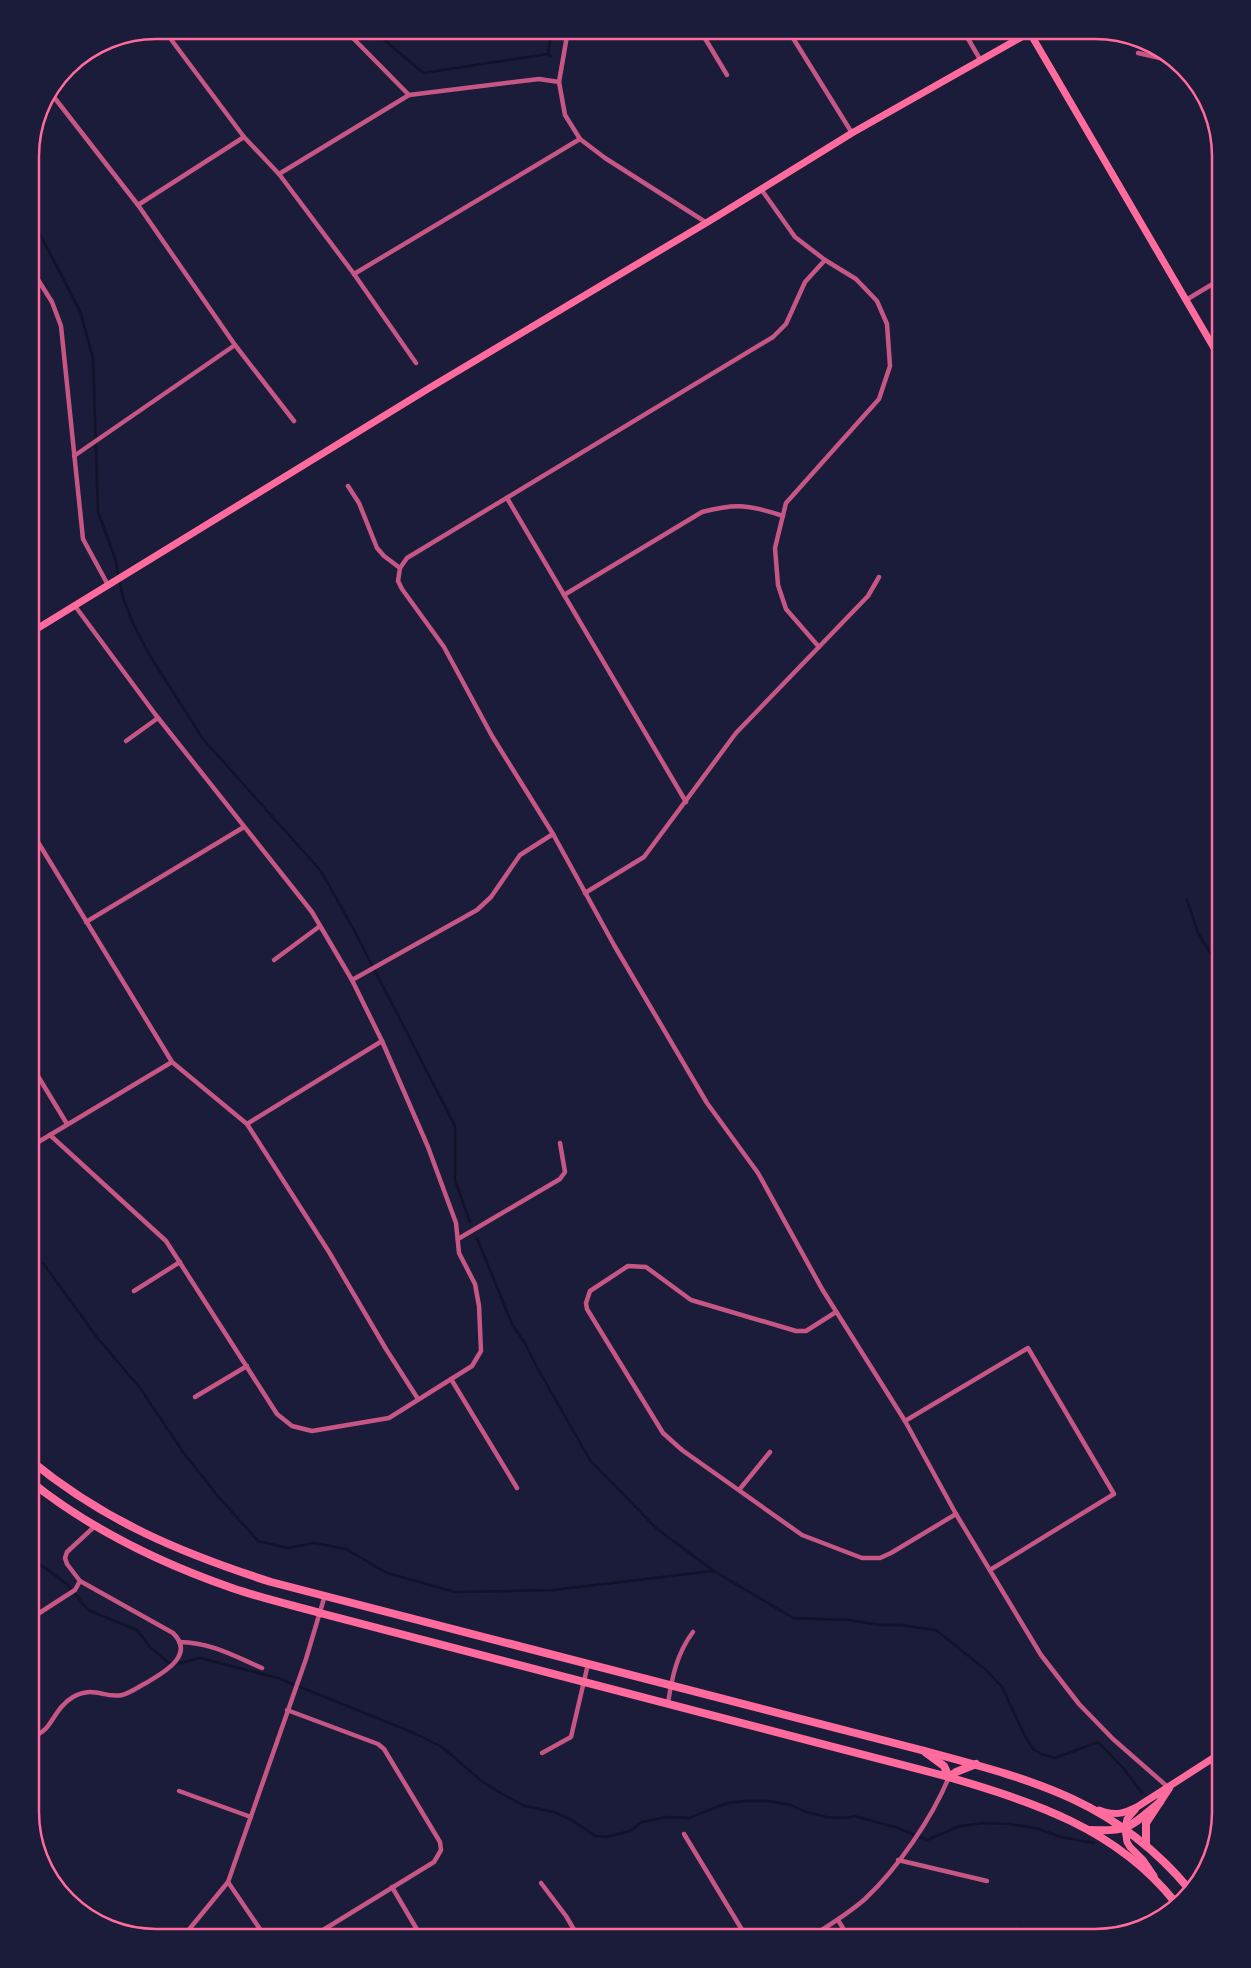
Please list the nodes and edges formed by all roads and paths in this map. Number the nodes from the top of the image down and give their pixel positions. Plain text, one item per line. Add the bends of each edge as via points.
1 (171, 39) edge
2 (354, 39) edge
3 (566, 39) edge
4 (705, 39) edge
5 (794, 39) edge
6 (968, 39) edge
7 (1019, 39) edge
8 (1036, 39) edge
9 (1138, 53) dead end
10 (1157, 57) edge
11 (981, 60) junction
12 (727, 75) dead end
13 (559, 82) junction
14 (409, 95) junction
15 (55, 98) edge
16 (852, 133) junction
17 (244, 137) junction
18 (580, 139) junction
19 (280, 174) junction
20 (761, 189) junction
21 (138, 205) junction
22 (707, 223) junction
23 (825, 260) junction
24 (354, 274) junction
25 (39, 281) edge
26 (1212, 284) edge
27 (1186, 300) junction
28 (234, 344) junction
29 (1212, 345) edge
30 (416, 363) dead end
31 (294, 421) dead end
32 (74, 456) junction
33 (348, 486) dead end
34 (507, 498) junction
35 (783, 516) junction
36 (400, 568) junction
37 (879, 577) dead end
38 (110, 583) junction
39 (564, 595) junction
40 (75, 606) junction
41 (39, 628) edge
42 (819, 648) junction
43 (158, 718) junction
44 (126, 741) dead end
45 (686, 802) junction
46 (244, 827) junction
47 (553, 834) junction
48 (39, 844) edge
49 (585, 893) junction
50 (86, 922) junction
51 (320, 926) junction
52 (274, 960) dead end
53 (352, 980) junction
54 (382, 1041) junction
55 (172, 1062) junction
56 (39, 1078) edge
57 (67, 1124) junction
58 (247, 1124) junction
59 (50, 1135) junction
60 (39, 1141) edge
61 (560, 1143) dead end
62 (458, 1239) junction
63 (180, 1262) junction
64 (134, 1290) dead end
65 (836, 1312) junction
66 (247, 1366) junction
67 (451, 1379) junction
68 (195, 1397) dead end
69 (418, 1399) junction
70 (905, 1420) junction
71 (770, 1452) dead end
72 (39, 1467) edge
73 (39, 1488) edge
74 (518, 1488) dead end
75 (739, 1490) junction
76 (956, 1514) junction
77 (95, 1526) junction
78 (990, 1570) junction
79 (80, 1581) junction
80 (325, 1595) junction
81 (39, 1613) edge
82 (320, 1613) junction
83 (693, 1632) dead end
84 (179, 1642) junction
85 (588, 1663) junction
86 (262, 1668) dead end
87 (585, 1681) junction
88 (671, 1685) junction
89 (668, 1702) junction
90 (288, 1710) junction
91 (39, 1733) edge
92 (921, 1750) junction
93 (542, 1753) dead end
94 (1212, 1759) edge
95 (976, 1764) junction
96 (949, 1777) junction
97 (1169, 1788) junction
98 (179, 1790) dead end
99 (1160, 1802) junction
100 (1137, 1807) junction
101 (1094, 1808) junction
102 (251, 1817) junction
103 (1125, 1829) junction
104 (1089, 1830) junction
105 (684, 1834) dead end
106 (1146, 1845) junction
107 (898, 1860) junction
108 (987, 1881) dead end
109 (228, 1882) junction
110 (542, 1883) dead end
111 (1158, 1883) junction
112 (1186, 1886) edge
113 (392, 1887) junction
114 (1173, 1899) edge
115 (838, 1920) junction
116 (189, 1929) edge
117 (260, 1929) edge
118 (324, 1929) edge
119 (417, 1929) edge
120 (574, 1929) edge
121 (742, 1929) edge
122 (823, 1929) edge
123 (844, 1929) edge

1 - 17 street
2 - 14 street
3 - 13 street
4 - 12 street
5 - 16 street
6 - 11 street
7 - 11 main road
8 - 27 main road
9 - 10 street
11 - 16 main road
13 - 14 street via 539,79
13 - 18 street via 564,115
14 - 19 street
15 - 21 street
16 - 20 main road
17 - 19 street
17 - 21 street
18 - 22 street
18 - 24 street
19 - 24 street
20 - 22 main road
20 - 23 street via 795,236
21 - 28 street
22 - 38 main road
23 - 34 street via 805,282 786,324 773,337
23 - 35 street via 856,279 877,301 887,324 890,366 880,399 786,503
24 - 30 street
25 - 32 street via 52,302 61,326
26 - 27 street
27 - 29 main road
28 - 31 street
28 - 32 street
32 - 38 street via 83,539
33 - 36 street via 359,503 377,548
34 - 36 street via 407,558
34 - 39 street
35 - 39 street via 756,507 727,505 702,512
35 - 42 street via 775,548 778,584 786,609
36 - 47 street via 398,581 402,589 444,647 492,736
37 - 42 street via 868,596
38 - 40 main road
39 - 45 street
40 - 41 main road
40 - 43 street
42 - 45 street via 736,733
43 - 44 street
43 - 46 street
45 - 49 street via 644,856
46 - 50 street
46 - 51 street
47 - 49 street
47 - 53 street via 520,856 491,897 477,910
48 - 50 street
49 - 65 street via 707,1103 758,1173
50 - 55 street
51 - 52 street
51 - 53 street
53 - 54 street
54 - 58 street
54 - 62 street via 428,1147 456,1223
55 - 57 street
55 - 58 street
56 - 57 street
57 - 59 street
58 - 69 street via 330,1252
59 - 60 street
59 - 63 street via 166,1241
61 - 62 street via 565,1172 560,1179
62 - 67 street via 459,1253 475,1284 481,1351 472,1366
63 - 64 street
63 - 66 street
65 - 70 street
65 - 75 street via 806,1331 796,1331 691,1300 646,1267 628,1266 590,1292 586,1303 588,1309 663,1433
66 - 68 street
66 - 69 street via 278,1414 292,1426 312,1430 389,1418
67 - 69 street
67 - 74 street
70 - 76 street
70 - 78 street via 1028,1348 1114,1494
71 - 75 street
72 - 80 main road via 90,1504 152,1538 271,1582
73 - 77 main road
75 - 76 street via 802,1536 862,1558 880,1558 892,1553
76 - 78 street
77 - 79 street via 70,1548 65,1558
77 - 82 main road via 193,1574
78 - 97 street via 1041,1655 1078,1704
79 - 81 street via 75,1590
79 - 84 street via 170,1631
80 - 82 street
80 - 85 main road
82 - 87 main road
82 - 90 street
83 - 88 street via 682,1647
84 - 86 street via 216,1647
84 - 91 street via 180,1649 174,1664 153,1679 124,1694 88,1692 71,1698
85 - 87 street
85 - 88 main road
87 - 89 main road
87 - 93 street via 571,1738
88 - 89 street
88 - 92 main road
89 - 96 main road
90 - 102 street
90 - 113 street via 378,1744 435,1831 440,1850 434,1862
92 - 95 main road
92 - 96 main road via 944,1766
94 - 97 main road
95 - 96 main road
95 - 101 main road via 1053,1789
96 - 104 main road via 1031,1802
96 - 107 street via 940,1798
97 - 99 main road
97 - 100 main road
98 - 102 street
99 - 103 main road
99 - 106 main road via 1146,1823
100 - 101 main road via 1115,1815
100 - 103 main road via 1127,1819
101 - 103 main road
102 - 109 street
103 - 104 main road
103 - 106 main road
103 - 111 main road via 1130,1847
104 - 111 main road via 1129,1857
105 - 121 street
106 - 112 main road
107 - 108 street
107 - 115 street via 883,1882
109 - 116 street
109 - 117 street
110 - 120 street
111 - 114 main road
113 - 118 street
113 - 119 street
115 - 122 street
115 - 123 street

